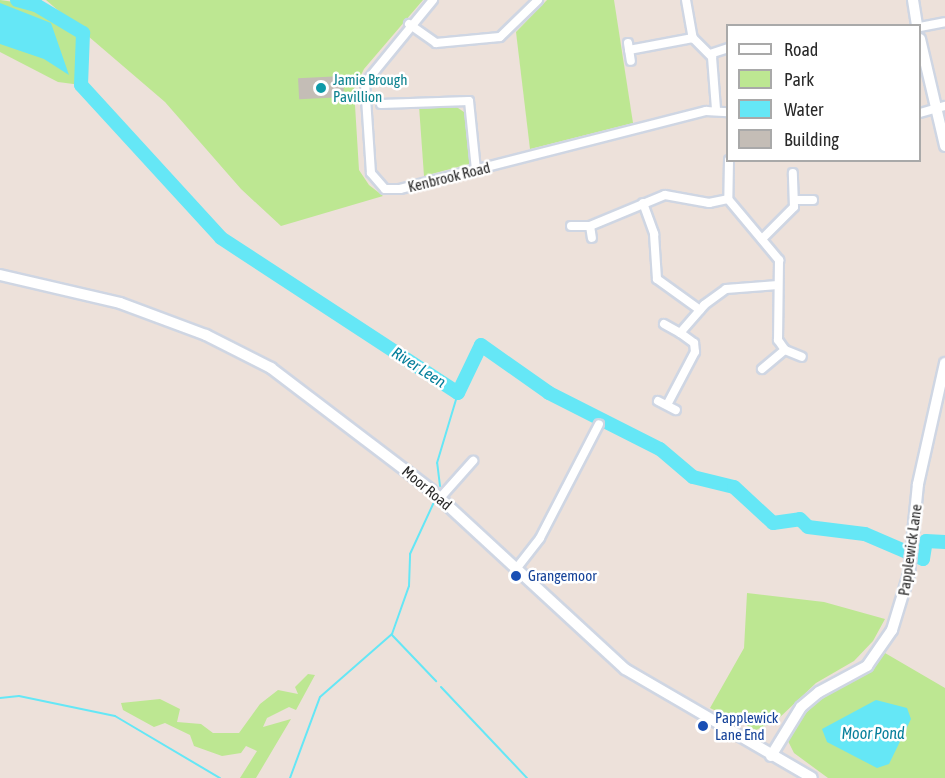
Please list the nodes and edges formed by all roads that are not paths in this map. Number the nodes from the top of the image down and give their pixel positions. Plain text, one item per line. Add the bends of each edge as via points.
1 (433, 0) edge
2 (538, 0) edge
3 (686, 0) edge
4 (913, 0) edge
5 (945, 22) edge
6 (410, 24) junction
7 (918, 24) edge
8 (945, 27) edge
9 (921, 28) edge
10 (921, 28) edge
11 (693, 38) junction
12 (921, 42) edge
13 (726, 49) edge
14 (711, 54) junction
15 (631, 61) dead end
16 (381, 104) dead end
17 (940, 107) edge
18 (716, 109) junction
19 (726, 112) edge
20 (921, 113) edge
21 (945, 146) edge
22 (729, 162) edge
23 (476, 170) junction
24 (794, 173) dead end
25 (728, 199) junction
26 (794, 200) junction
27 (813, 200) dead end
28 (643, 202) junction
29 (571, 226) dead end
30 (590, 226) junction
31 (592, 238) dead end
32 (762, 239) junction
33 (0, 274) edge
34 (778, 285) junction
35 (700, 310) junction
36 (664, 324) dead end
37 (680, 333) junction
38 (786, 350) junction
39 (802, 357) dead end
40 (945, 363) edge
41 (762, 369) dead end
42 (658, 401) dead end
43 (667, 405) junction
44 (676, 411) dead end
45 (599, 424) dead end
46 (473, 461) dead end
47 (440, 498) junction
48 (516, 569) junction
49 (771, 756) junction
50 (813, 778) edge

1 - 6 street, Kenbrook Road
2 - 6 street via 500,37 436,43
3 - 11 street
4 - 7 main road
5 - 9 street
6 - 23 street, Kenbrook Road via 365,83 373,179 392,190
8 - 10 street
11 - 14 street
11 - 15 street via 629,47
12 - 17 main road
13 - 14 street
14 - 18 street
16 - 23 street via 469,102
17 - 20 street
17 - 21 main road
18 - 19 street, Kenbrook Road
18 - 23 street, Kenbrook Road
22 - 25 street
24 - 26 street
25 - 28 street via 710,203 664,195
25 - 32 street
26 - 27 street
26 - 32 street via 790,211
28 - 30 street
28 - 35 street via 654,234 657,279
29 - 30 street
30 - 31 street
32 - 34 street via 779,260
33 - 47 main road, Moor Road via 120,303 243,352 296,384
34 - 35 street via 726,289
34 - 38 street via 776,329
35 - 37 street
36 - 37 street
37 - 43 street via 694,343 695,352
38 - 39 street
38 - 41 street
40 - 49 main road, Papplewick Lane via 918,484 908,582 892,630 867,666 819,692 801,707
42 - 43 street
43 - 44 street
45 - 48 street via 540,538
46 - 47 street
47 - 48 main road, Moor Road
48 - 49 main road, Moor Road via 632,674
49 - 50 main road, Moor Road

